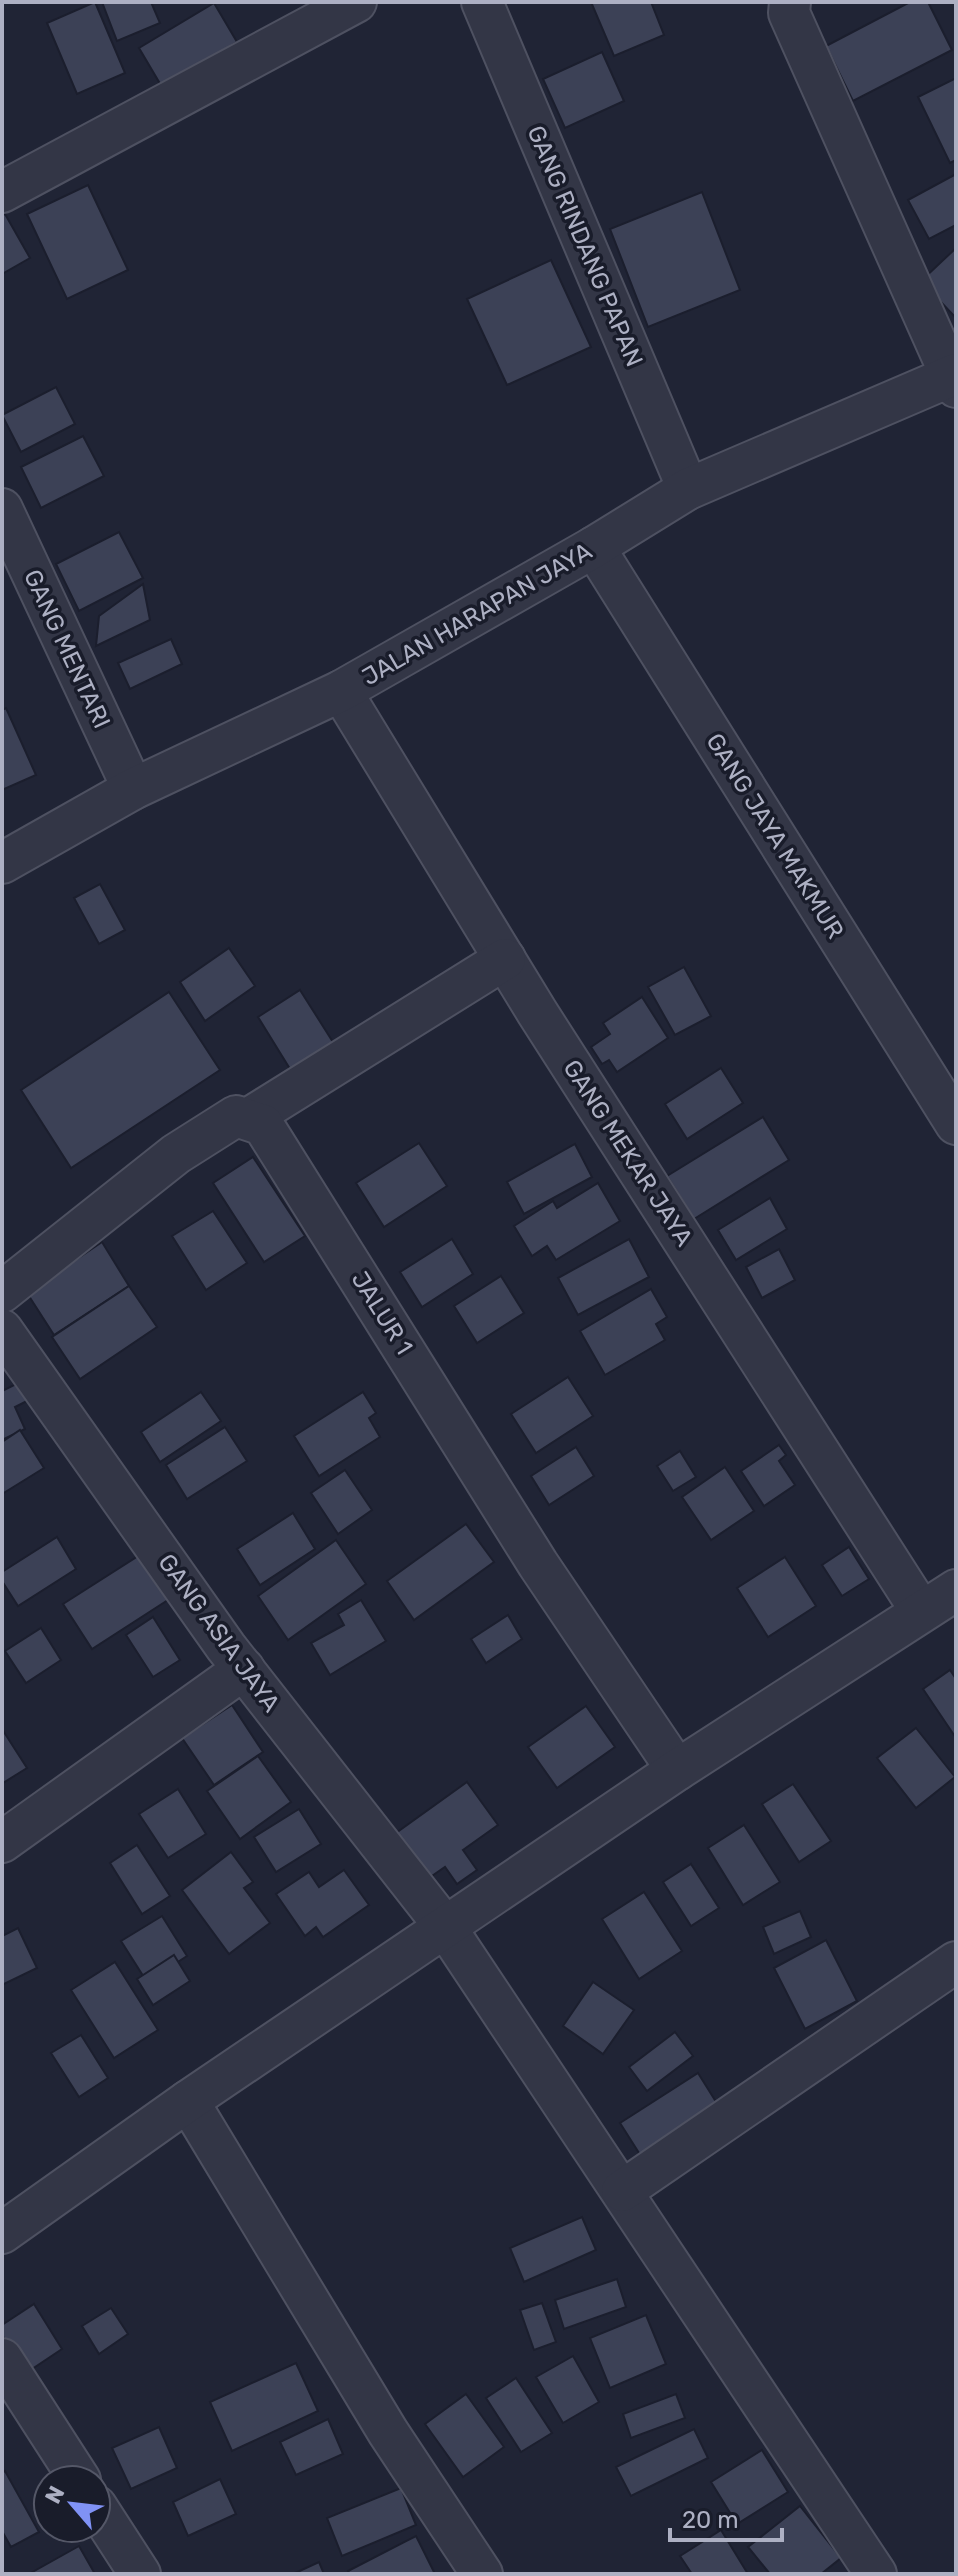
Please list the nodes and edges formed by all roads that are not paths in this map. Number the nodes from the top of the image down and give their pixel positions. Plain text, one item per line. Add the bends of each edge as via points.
1 (356, 2) edge
2 (482, 2) edge
3 (790, 2) edge
4 (2, 192) edge
5 (954, 378) edge
6 (688, 489) junction
7 (4, 518) edge
8 (594, 547) junction
9 (341, 691) junction
10 (133, 789) junction
11 (2, 863) edge
12 (505, 959) junction
13 (248, 1119) junction
14 (956, 1124) edge
15 (2, 1292) edge
16 (2, 1330) edge
17 (956, 1590) edge
18 (921, 1611) junction
19 (244, 1669) junction
20 (677, 1770) junction
21 (2, 1842) edge
22 (446, 1928) junction
23 (956, 1962) edge
24 (188, 2101) junction
25 (622, 2191) junction
26 (2, 2233) edge
27 (2, 2359) edge
28 (70, 2464) edge
29 (112, 2531) edge
30 (140, 2574) edge
31 (482, 2574) edge
32 (876, 2574) edge

1 - 4 street
2 - 6 street, GANG RINDANG PAPAN
3 - 5 street via 789,13
5 - 6 street, JALAN HARAPAN JAYA
6 - 8 street, JALAN HARAPAN JAYA
7 - 10 street, GANG MENTARI
8 - 9 street, JALAN HARAPAN JAYA
8 - 14 street, GANG JAYA MAKMUR
9 - 10 street, JALAN HARAPAN JAYA
9 - 12 street, GANG MEKAR JAYA
10 - 11 street, JALAN HARAPAN JAYA
12 - 13 street
12 - 18 street, GANG MEKAR JAYA
13 - 15 street via 236,1116 176,1154
13 - 20 street, JALUR 1 via 263,1125 273,1139 538,1564
16 - 19 street, GANG ASIA JAYA
17 - 18 street
18 - 20 street
19 - 21 street
19 - 22 street, GANG ASIA JAYA
20 - 22 street
22 - 24 street
22 - 25 street, GANG ASIA JAYA
23 - 25 street
24 - 26 street
24 - 31 street via 388,2432
25 - 32 street, GANG ASIA JAYA
27 - 28 street
29 - 30 street

